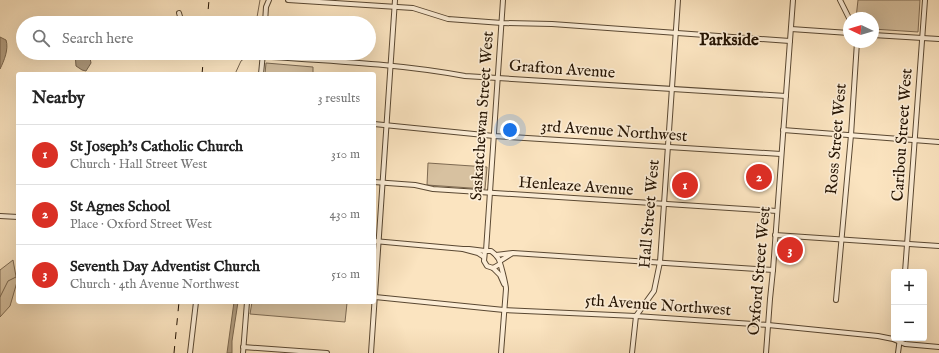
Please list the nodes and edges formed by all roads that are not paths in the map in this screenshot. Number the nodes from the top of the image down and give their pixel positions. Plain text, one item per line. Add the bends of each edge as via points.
1 (269, 0) edge
2 (288, 0) edge
3 (395, 0) edge
4 (504, 0) edge
5 (678, 0) edge
6 (793, 0) edge
7 (840, 0) edge
8 (925, 0) edge
9 (395, 6) junction
10 (846, 12) edge
11 (179, 13) dead end
12 (180, 16) edge
13 (265, 16) edge
14 (502, 23) junction
15 (791, 29) junction
16 (676, 32) junction
17 (843, 33) edge
18 (879, 35) edge
19 (922, 38) junction
20 (939, 39) edge
21 (790, 41) junction
22 (857, 48) edge
23 (262, 60) edge
24 (327, 60) edge
25 (391, 67) junction
26 (261, 72) edge
27 (498, 78) junction
28 (672, 89) junction
29 (786, 96) junction
30 (376, 124) edge
31 (386, 125) junction
32 (783, 130) junction
33 (851, 135) junction
34 (494, 136) junction
35 (915, 140) junction
36 (939, 142) edge
37 (668, 147) junction
38 (781, 154) junction
39 (376, 182) edge
40 (382, 183) junction
41 (490, 193) junction
42 (665, 204) junction
43 (777, 211) junction
44 (0, 216) edge
45 (16, 217) edge
46 (775, 235) junction
47 (840, 238) junction
48 (376, 241) edge
49 (907, 243) junction
50 (939, 246) edge
51 (463, 249) junction
52 (487, 251) junction
53 (513, 253) junction
54 (496, 255) junction
55 (484, 257) junction
56 (660, 262) junction
57 (500, 263) junction
58 (493, 268) junction
59 (904, 269) edge
60 (774, 270) junction
61 (505, 292) junction
62 (376, 297) edge
63 (836, 300) dead end
64 (196, 304) edge
65 (247, 304) edge
66 (374, 304) edge
67 (504, 310) junction
68 (636, 316) junction
69 (768, 325) junction
70 (891, 339) edge
71 (899, 341) edge
72 (900, 341) edge
73 (939, 346) edge
74 (243, 347) junction
75 (190, 353) edge
76 (243, 353) edge
77 (327, 353) edge
78 (371, 353) edge
79 (501, 353) edge
80 (632, 353) edge
81 (766, 353) edge
82 (898, 353) edge

1 - 13 street
2 - 9 street
3 - 9 street
4 - 14 street, Saskatchewan Street West
5 - 16 street, Hall Street West
6 - 15 street, Oxford Street West
7 - 10 street
8 - 19 street, Caribou Street West
9 - 14 street via 413,8 448,19
9 - 25 street
11 - 12 street
14 - 16 street
14 - 27 street, Saskatchewan Street West
15 - 17 street
15 - 21 street, Oxford Street West
16 - 21 street
16 - 28 street, Hall Street West
18 - 19 street
19 - 20 street
19 - 35 street, Caribou Street West
21 - 29 street, Oxford Street West
22 - 33 street, Ross Street West
23 - 26 street
24 - 25 street, Grafton Avenue
25 - 27 street, Grafton Avenue
25 - 31 street
27 - 28 street, Grafton Avenue
27 - 34 street, Saskatchewan Street West
28 - 29 street, Grafton Avenue
28 - 37 street, Hall Street West
29 - 32 street, Oxford Street West
30 - 31 street, 3rd Avenue Northwest
31 - 34 street, 3rd Avenue Northwest
31 - 40 street
32 - 33 street
32 - 38 street, Oxford Street West
33 - 35 street
33 - 47 street, Ross Street West
34 - 37 street, 3rd Avenue Northwest
34 - 41 street, Saskatchewan Street West
35 - 36 street
35 - 49 street, Caribou Street West
37 - 38 street, 3rd Avenue Northwest
37 - 42 street, Hall Street West
38 - 43 street, Oxford Street West
39 - 40 street, Henleaze Avenue
40 - 41 street, Henleaze Avenue
40 - 48 street
41 - 42 street, Henleaze Avenue
41 - 52 street, Saskatchewan Street West
42 - 43 street, Henleaze Avenue
42 - 56 street, Hall Street West
43 - 46 street, Oxford Street West
44 - 45 street
46 - 47 street
46 - 60 street, Oxford Street West
47 - 49 street
47 - 63 street, Ross Street West
48 - 51 street
49 - 50 street
49 - 59 street, Caribou Street West
51 - 52 street
51 - 55 street
52 - 54 street
52 - 55 street
53 - 54 street
53 - 56 street
53 - 57 street
54 - 57 street
55 - 58 street via 485,264
56 - 60 street
56 - 68 street, Hall Street West via 654,292
57 - 58 street
57 - 61 street via 506,281
58 - 61 street via 503,280
60 - 69 street, Oxford Street West
61 - 67 street
62 - 67 street, 5th Avenue Northwest
64 - 75 street
65 - 74 street
66 - 78 street
67 - 68 street, 5th Avenue Northwest
67 - 79 street
68 - 69 street, 5th Avenue Northwest
68 - 80 street
69 - 70 street, 5th Avenue Northwest
69 - 81 street, Oxford Street West
71 - 82 street
72 - 73 street, 5th Avenue Northwest via 905,344
74 - 76 street
74 - 77 street

